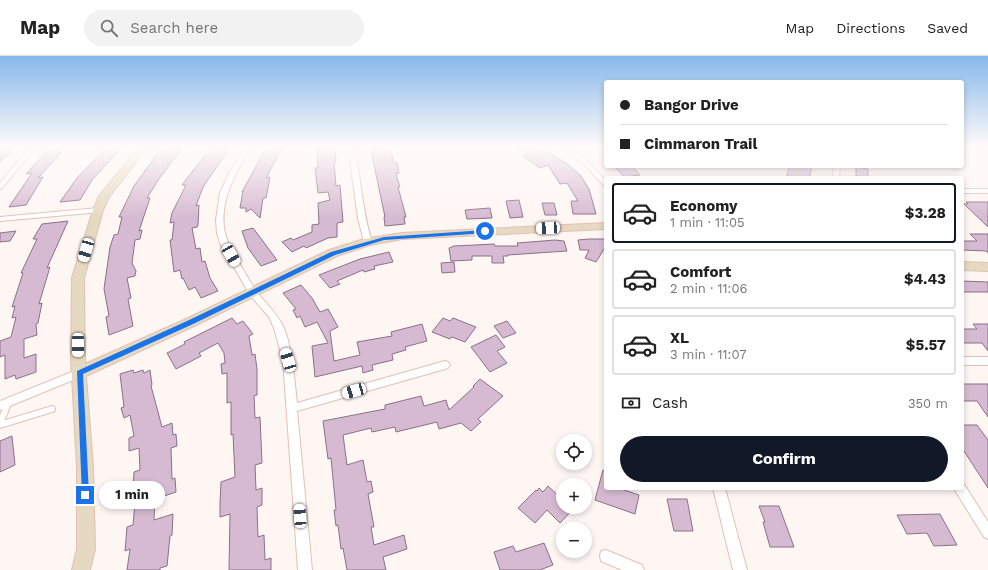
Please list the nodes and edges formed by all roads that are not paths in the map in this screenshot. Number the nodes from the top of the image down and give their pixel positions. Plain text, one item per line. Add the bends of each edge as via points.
1 (14, 170) edge
2 (124, 170) edge
3 (234, 170) edge
4 (355, 170) edge
5 (592, 170) edge
6 (604, 183) edge
7 (0, 186) edge
8 (964, 191) edge
9 (988, 191) edge
10 (98, 210) junction
11 (0, 219) edge
12 (604, 226) edge
13 (368, 242) junction
14 (964, 266) edge
15 (988, 267) edge
16 (253, 293) junction
17 (964, 361) edge
18 (988, 361) edge
19 (445, 365) dead end
20 (79, 373) junction
21 (4, 405) edge
22 (293, 408) junction
23 (52, 409) dead end
24 (0, 425) edge
25 (720, 490) edge
26 (961, 490) edge
27 (986, 528) edge
28 (606, 556) dead end
29 (81, 570) edge
30 (304, 570) edge
31 (637, 570) edge
32 (740, 570) edge

1 - 7 street
2 - 10 street via 104,196
3 - 16 street via 224,193 220,220 224,243
4 - 13 street via 362,225
5 - 6 street
8 - 9 street
10 - 11 street
10 - 20 street via 78,278
12 - 13 street via 409,236
13 - 16 street via 333,253
14 - 15 street
16 - 20 street
16 - 22 street via 272,314 278,328 288,360
17 - 18 street
19 - 22 street
20 - 21 street
20 - 29 street via 85,467 86,549
21 - 24 lane
22 - 30 street
23 - 24 lane
25 - 32 street
26 - 27 street
28 - 31 street

